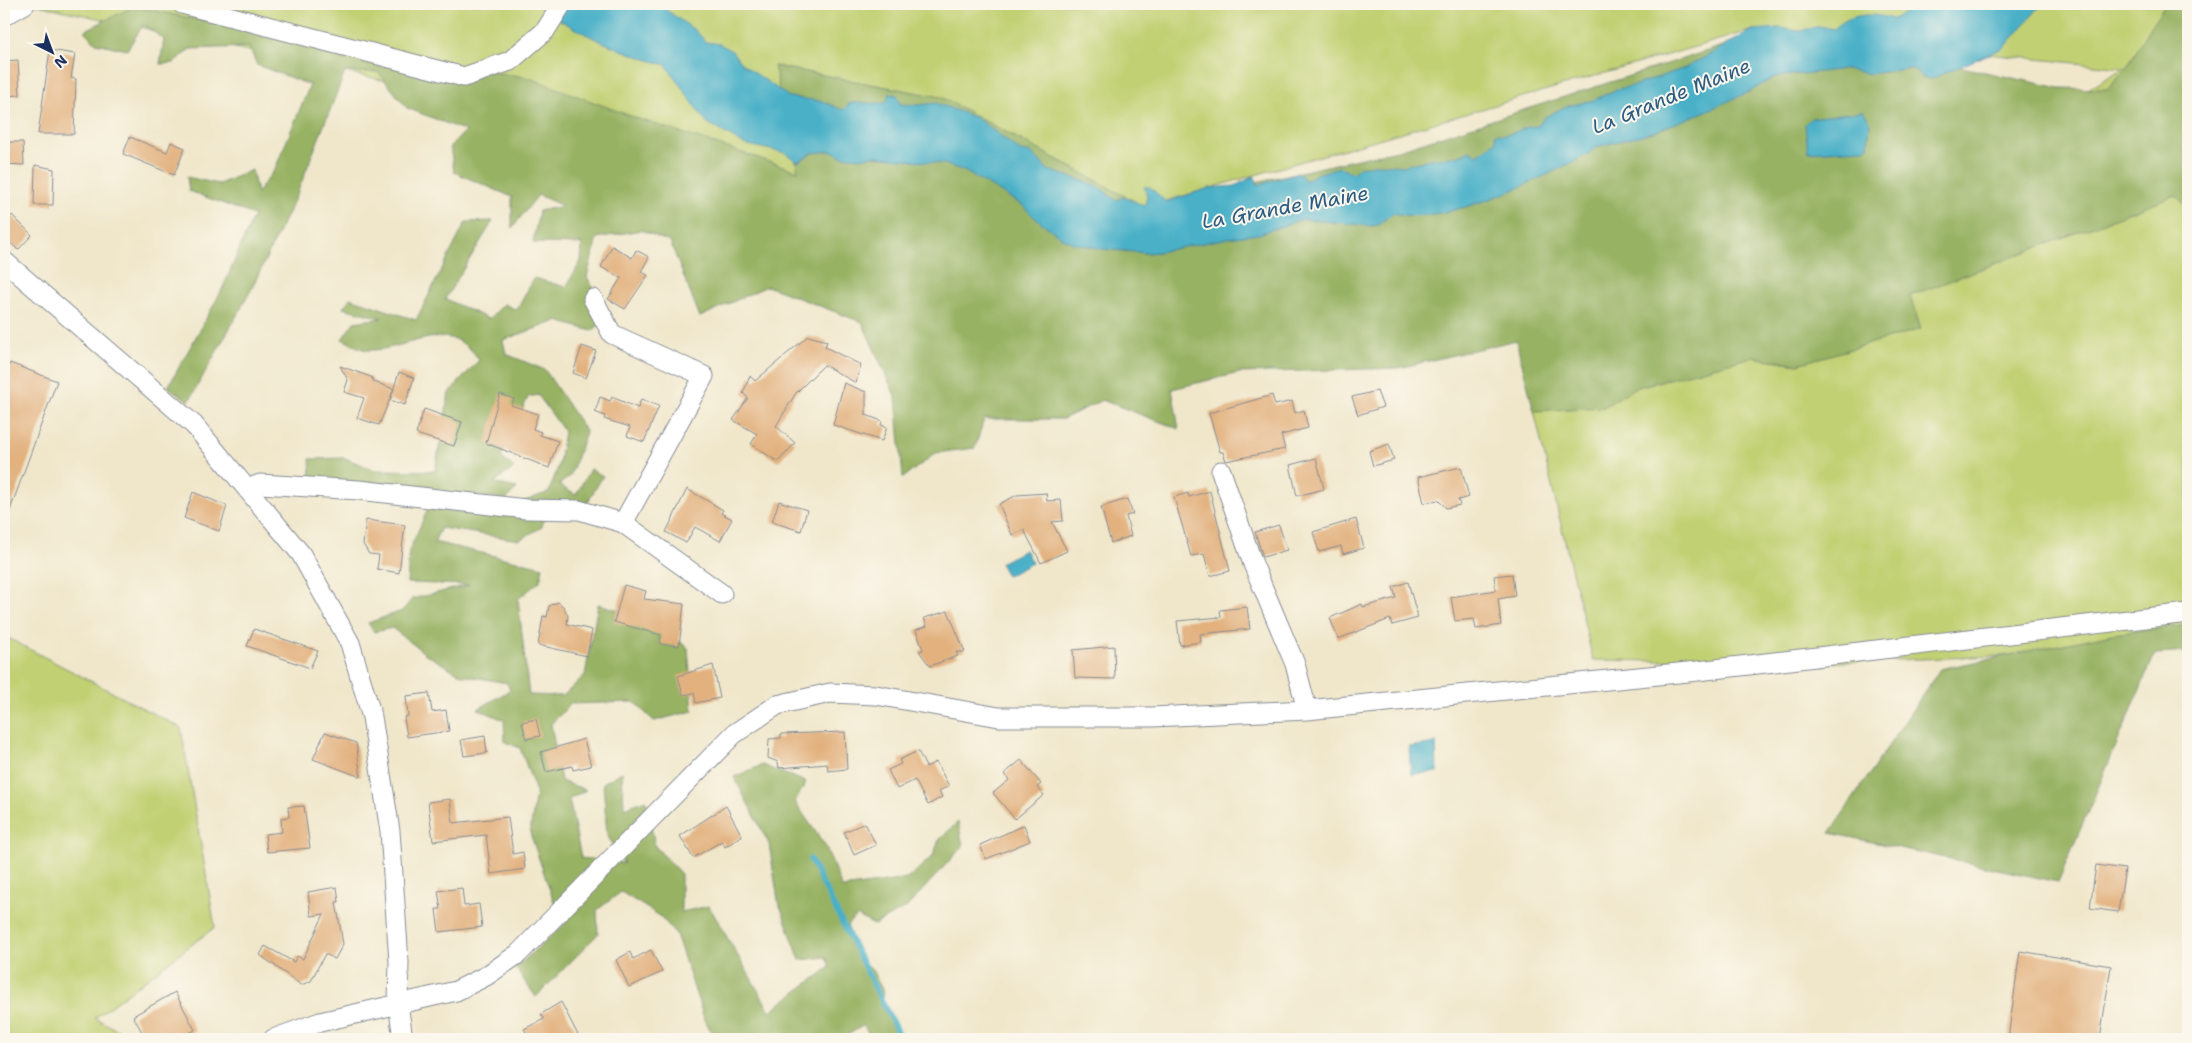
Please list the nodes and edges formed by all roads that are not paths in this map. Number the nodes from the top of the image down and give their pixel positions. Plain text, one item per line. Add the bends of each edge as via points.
1 (25, 4) edge
2 (182, 4) edge
3 (562, 4) edge
4 (4, 16) edge
5 (4, 261) edge
6 (593, 299) dead end
7 (1221, 471) dead end
8 (247, 489) junction
9 (623, 523) junction
10 (722, 594) dead end
11 (2188, 612) edge
12 (1307, 710) junction
13 (398, 1003) junction
14 (273, 1039) edge
15 (404, 1039) edge

1 - 4 street
2 - 3 street via 464,77 510,61 545,31
5 - 8 street via 194,425
6 - 9 street via 612,334 704,376
7 - 12 street via 1253,564 1295,664
8 - 9 street via 260,484 359,490 526,509 579,510
8 - 13 street via 301,554 350,643 369,708 390,831 399,962
9 - 10 street
11 - 12 street via 1698,671
12 - 13 street via 1152,718 998,717 876,695 830,693 777,705 734,734 518,954 456,991
13 - 14 street via 320,1022
13 - 15 street

